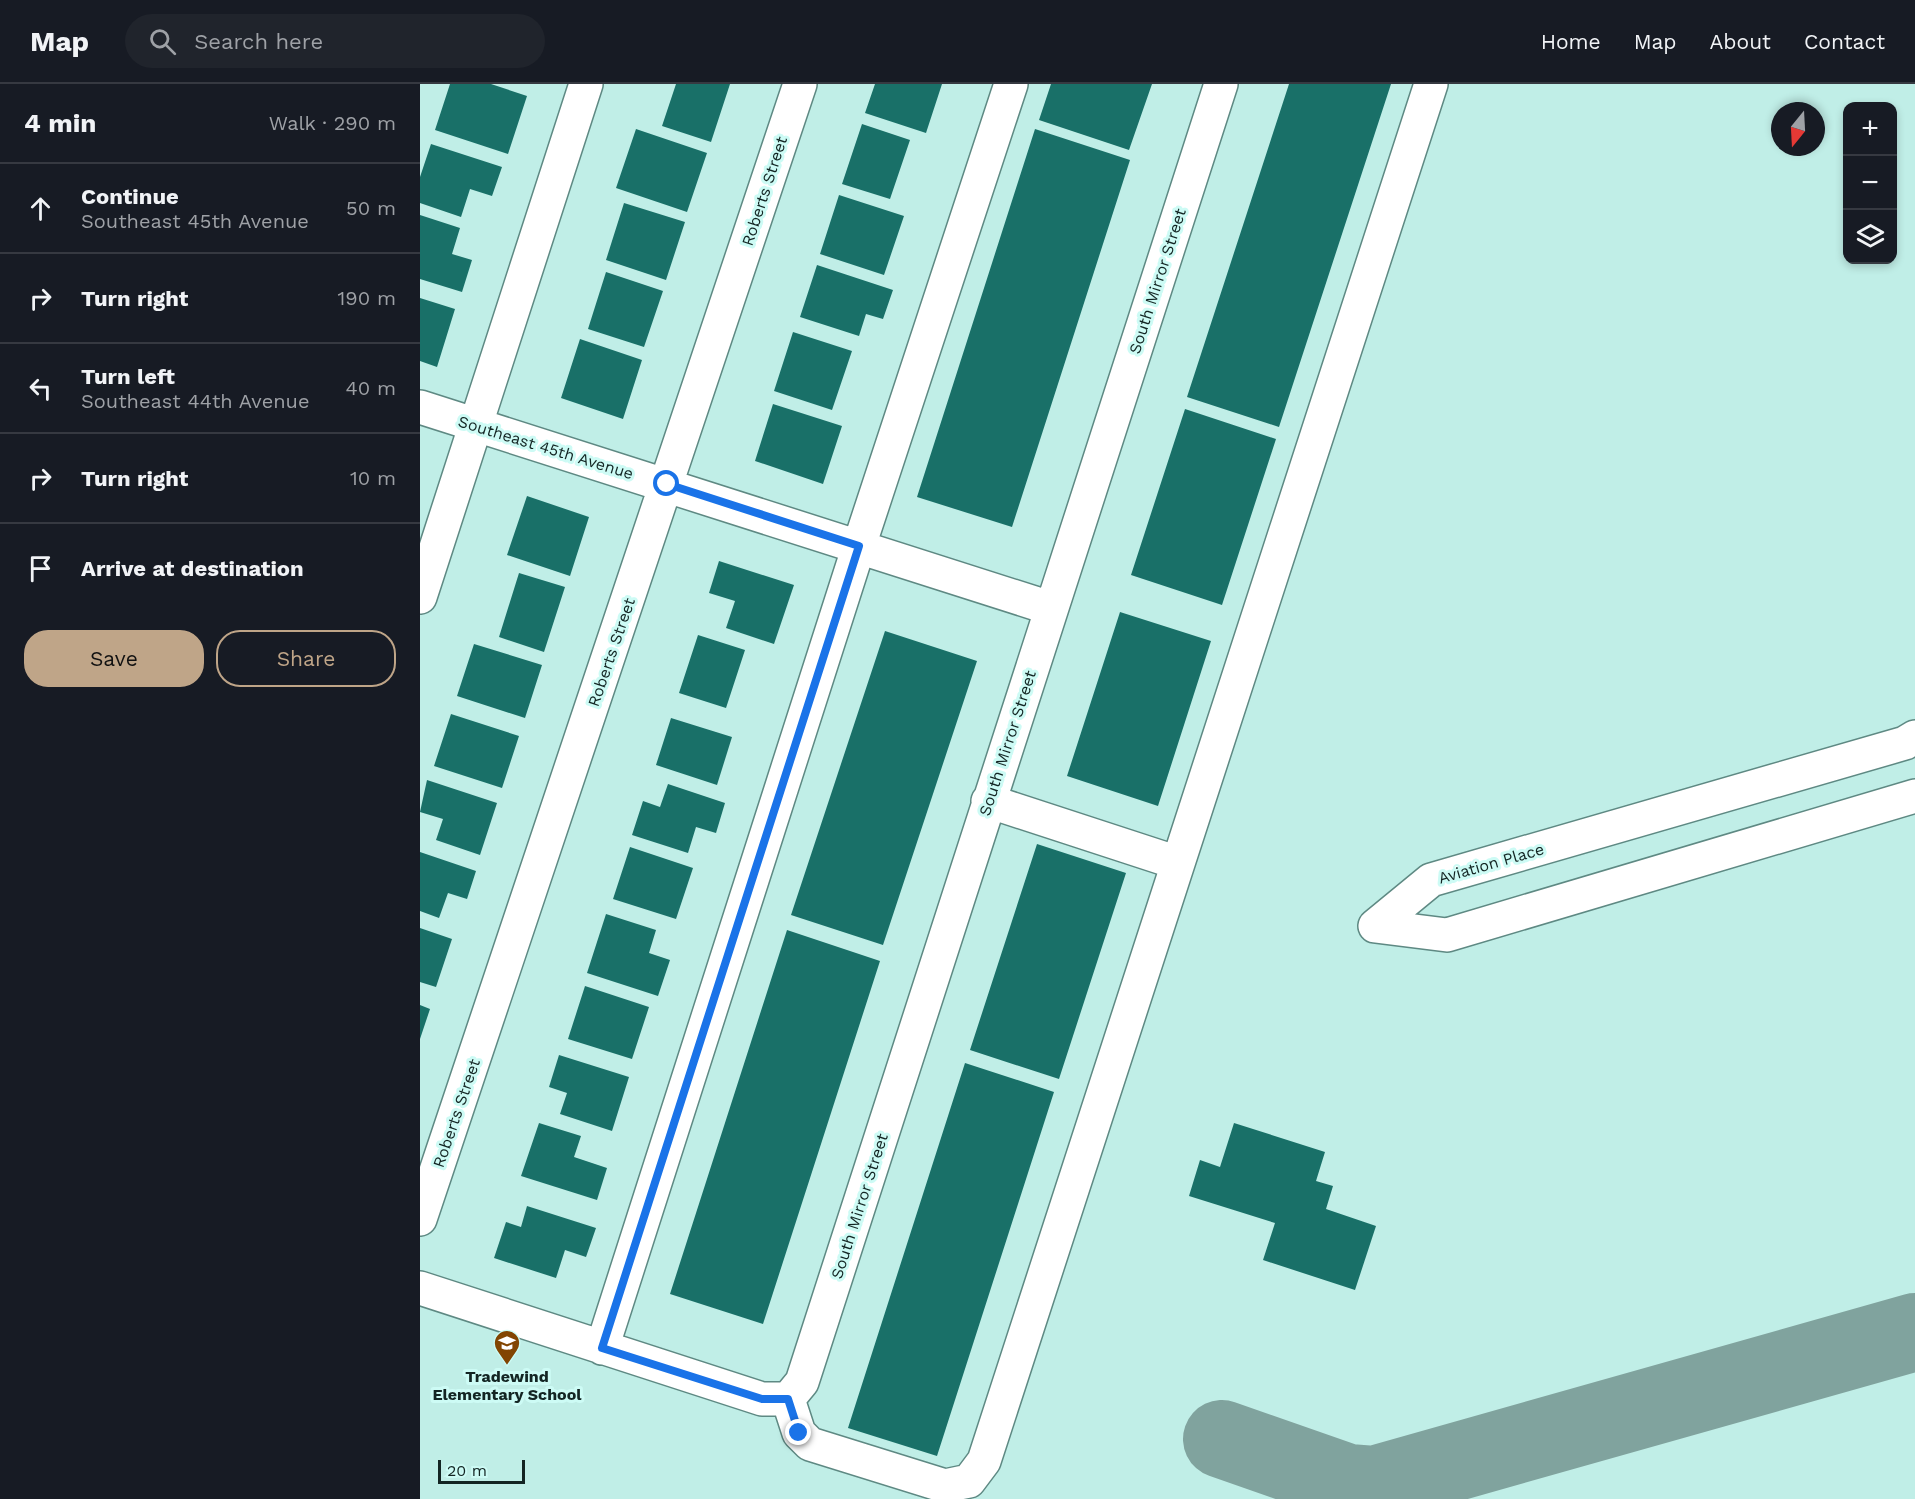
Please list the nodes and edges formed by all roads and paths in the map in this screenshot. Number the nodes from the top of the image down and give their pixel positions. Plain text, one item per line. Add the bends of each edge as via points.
1 (586, 84) edge
2 (800, 84) edge
3 (1011, 84) edge
4 (1221, 84) edge
5 (1431, 84) edge
6 (420, 407) edge
7 (477, 425) junction
8 (667, 484) junction
9 (859, 546) junction
10 (420, 597) edge
11 (1050, 608) junction
12 (1915, 737) edge
13 (1915, 796) edge
14 (988, 801) junction
15 (1178, 863) junction
16 (420, 1219) edge
17 (420, 1288) edge
18 (602, 1348) junction
19 (788, 1399) junction

1 - 7 street
2 - 8 street, Roberts Street
3 - 9 street
4 - 11 street, South Mirror Street
5 - 15 street
6 - 7 street, Southeast 45th Avenue
7 - 8 street, Southeast 45th Avenue
7 - 10 street
8 - 9 street, Southeast 45th Avenue
8 - 16 street, Roberts Street
9 - 11 street, Southeast 45th Avenue
9 - 18 street
11 - 14 street, South Mirror Street
12 - 13 street, Aviation Place via 1431,880 1375,926 1446,935
14 - 15 street
14 - 19 street, South Mirror Street via 802,1382
15 - 19 street via 984,1461 969,1481 945,1486 810,1444 799,1433
17 - 18 street
18 - 19 street via 762,1399

